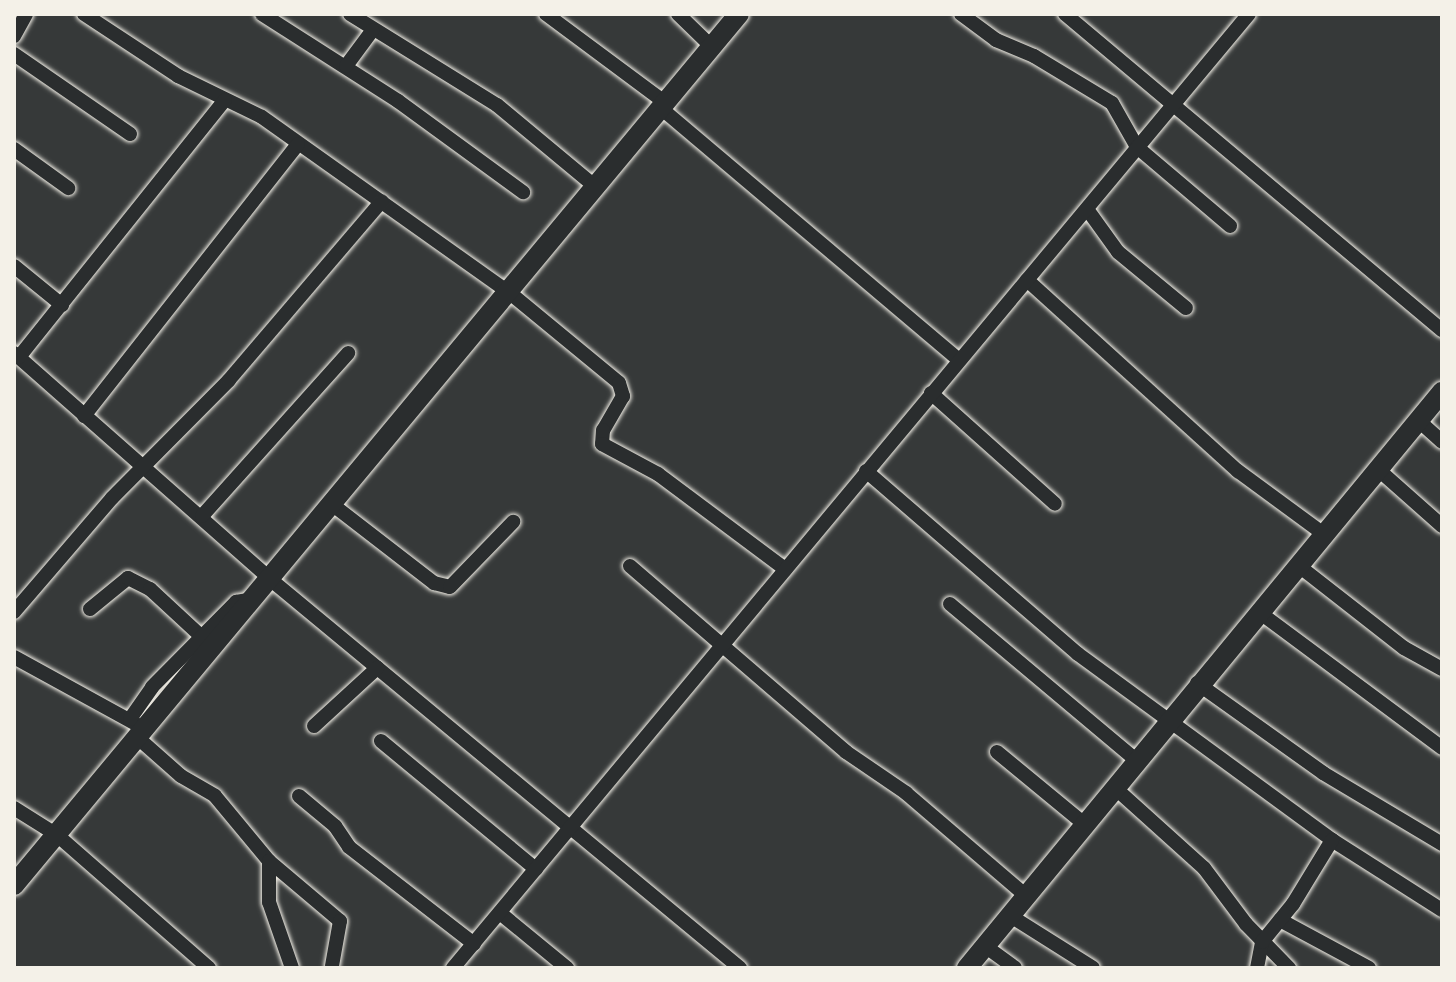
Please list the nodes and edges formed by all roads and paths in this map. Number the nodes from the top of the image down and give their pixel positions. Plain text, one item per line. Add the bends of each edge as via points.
1 (26, 14) edge
2 (262, 14) edge
3 (350, 14) edge
4 (546, 14) edge
5 (678, 14) edge
6 (739, 14) edge
7 (961, 14) edge
8 (1065, 14) edge
9 (1249, 14) edge
10 (92, 16) edge
11 (372, 31) junction
12 (14, 36) edge
13 (712, 47) junction
14 (14, 54) edge
15 (346, 66) junction
16 (225, 100) junction
17 (664, 106) junction
18 (1171, 106) junction
19 (130, 134) dead end
20 (298, 144) junction
21 (1137, 147) junction
22 (14, 149) edge
23 (68, 188) dead end
24 (597, 188) junction
25 (523, 192) dead end
26 (382, 201) junction
27 (1087, 209) junction
28 (1230, 226) dead end
29 (14, 266) edge
30 (1027, 280) junction
31 (510, 293) junction
32 (62, 305) junction
33 (1186, 308) dead end
34 (1442, 330) edge
35 (348, 353) dead end
36 (16, 355) edge
37 (959, 360) junction
38 (1442, 392) edge
39 (931, 393) junction
40 (84, 416) junction
41 (1419, 421) junction
42 (1442, 442) edge
43 (146, 468) junction
44 (866, 471) junction
45 (1380, 471) junction
46 (1055, 504) dead end
47 (333, 505) junction
48 (202, 516) junction
49 (513, 522) dead end
50 (1442, 526) edge
51 (1325, 535) junction
52 (630, 566) dead end
53 (1299, 566) junction
54 (785, 569) junction
55 (270, 579) junction
56 (253, 599) junction
57 (950, 604) dead end
58 (90, 609) dead end
59 (14, 612) edge
60 (1259, 612) junction
61 (201, 636) junction
62 (722, 642) junction
63 (14, 657) edge
64 (377, 668) junction
65 (1442, 669) edge
66 (1197, 683) junction
67 (1167, 720) junction
68 (314, 726) dead end
69 (138, 729) junction
70 (381, 741) dead end
71 (1442, 748) edge
72 (997, 752) dead end
73 (1136, 760) junction
74 (1114, 787) junction
75 (299, 796) dead end
76 (14, 808) edge
77 (1083, 823) junction
78 (571, 828) junction
79 (57, 835) junction
80 (1332, 840) junction
81 (1442, 844) edge
82 (269, 861) junction
83 (536, 869) junction
84 (14, 885) edge
85 (1024, 894) junction
86 (1442, 910) edge
87 (500, 913) junction
88 (1009, 915) junction
89 (1280, 920) junction
90 (1262, 942) junction
91 (474, 944) junction
92 (985, 946) junction
93 (332, 966) dead end
94 (209, 968) edge
95 (292, 968) edge
96 (453, 968) edge
97 (567, 968) edge
98 (740, 968) edge
99 (967, 968) edge
100 (1015, 968) edge
101 (1093, 968) edge
102 (1257, 968) edge
103 (1289, 968) edge
104 (1369, 968) edge

1 - 12 street
2 - 15 street
3 - 11 street
4 - 17 street
5 - 13 street
6 - 13 street
7 - 21 street via 996,40 1034,56 1112,103
8 - 18 street
9 - 18 street
10 - 16 street via 178,76
11 - 15 street
11 - 24 street via 497,105
13 - 17 street
14 - 19 street
15 - 25 street
16 - 20 street via 262,117
16 - 32 street
17 - 24 street
17 - 37 street
18 - 21 street
18 - 34 street
20 - 26 street
20 - 40 street
21 - 27 street
21 - 28 street
22 - 23 street
24 - 31 street
26 - 31 street
26 - 43 street
27 - 30 street
27 - 33 street via 1118,252
29 - 32 street
30 - 37 street
30 - 51 street via 1238,471
31 - 47 street
31 - 54 street via 619,383 623,396 603,430 602,444 658,474
32 - 36 street
35 - 48 street
36 - 40 street
37 - 39 street
38 - 41 street
39 - 44 street
39 - 46 street
40 - 43 street
41 - 42 street
41 - 45 street
43 - 48 street
43 - 59 street via 112,498
44 - 54 street
44 - 67 street via 1078,654
45 - 50 street
45 - 51 street
47 - 49 street via 434,583 450,587
47 - 55 street
48 - 55 street
51 - 53 street
52 - 62 street
53 - 60 street
53 - 65 street via 1404,648
54 - 62 street
55 - 56 street
55 - 64 street
56 - 61 street via 236,602
56 - 69 street
57 - 73 street
58 - 61 street via 128,578 150,589
60 - 66 street
60 - 71 street
61 - 69 street via 152,687
62 - 78 street
62 - 85 street via 846,752 906,793
63 - 69 street
64 - 68 street
64 - 78 street
66 - 67 street
66 - 81 street via 1323,773
67 - 73 street
67 - 80 street
69 - 79 street
69 - 82 street via 181,776 215,796
70 - 83 street
72 - 77 street
73 - 74 street
74 - 77 street
74 - 90 street via 1204,868
75 - 91 street via 335,826 349,847
76 - 79 street
77 - 85 street
78 - 83 street
78 - 98 street
79 - 84 street
79 - 94 street
80 - 86 street
80 - 89 street
82 - 93 street via 340,921
82 - 95 street via 269,902
83 - 87 street
85 - 88 street
87 - 91 street
87 - 97 street
88 - 92 street
88 - 101 street
89 - 90 street
89 - 104 street
90 - 102 street
90 - 103 street
91 - 96 street
92 - 99 street
92 - 100 street

